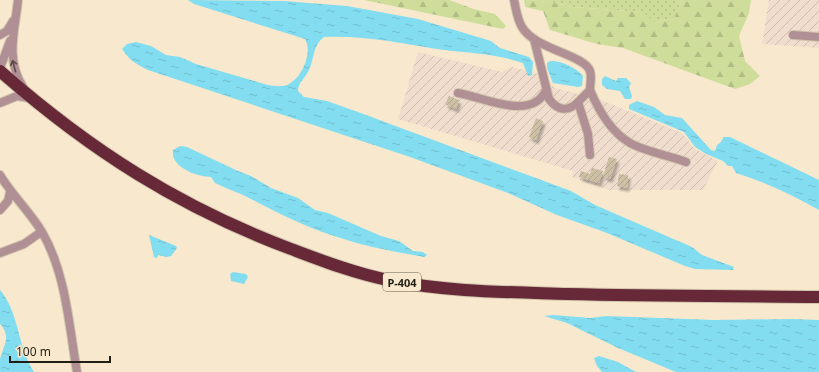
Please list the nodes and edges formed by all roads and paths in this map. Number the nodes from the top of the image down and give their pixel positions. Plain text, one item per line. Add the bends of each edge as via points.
1 (18, 0) edge
2 (514, 0) edge
3 (17, 11) junction
4 (14, 29) junction
5 (0, 35) edge
6 (793, 35) dead end
7 (819, 37) edge
8 (534, 39) junction
9 (0, 69) edge
10 (546, 90) junction
11 (590, 90) junction
12 (458, 93) dead end
13 (32, 99) junction
14 (578, 102) junction
15 (0, 103) edge
16 (590, 155) dead end
17 (686, 162) dead end
18 (0, 175) edge
19 (10, 192) junction
20 (0, 210) edge
21 (41, 232) junction
22 (0, 254) edge
23 (819, 298) edge
24 (77, 372) edge

1 - 3 street
2 - 8 street via 522,27
3 - 4 street
3 - 5 street via 11,26
4 - 9 street
13 -> 4 street via 20,83 14,68
6 - 7 street
8 - 10 street
8 - 11 street via 583,62 591,72
9 - 13 highway, Р-404
10 - 12 street via 538,101 524,106 492,103
10 - 14 street via 549,100 561,109 572,108
11 - 14 street
11 - 17 street via 597,108 611,126 630,143
13 - 15 street via 17,96
13 - 23 highway, Р-404 via 137,176 191,206 277,244 362,274 388,280 477,291
14 - 16 street via 588,134
18 - 19 street
19 - 20 street via 8,201
19 - 21 street
21 - 22 street via 24,244
21 - 24 street via 61,285

